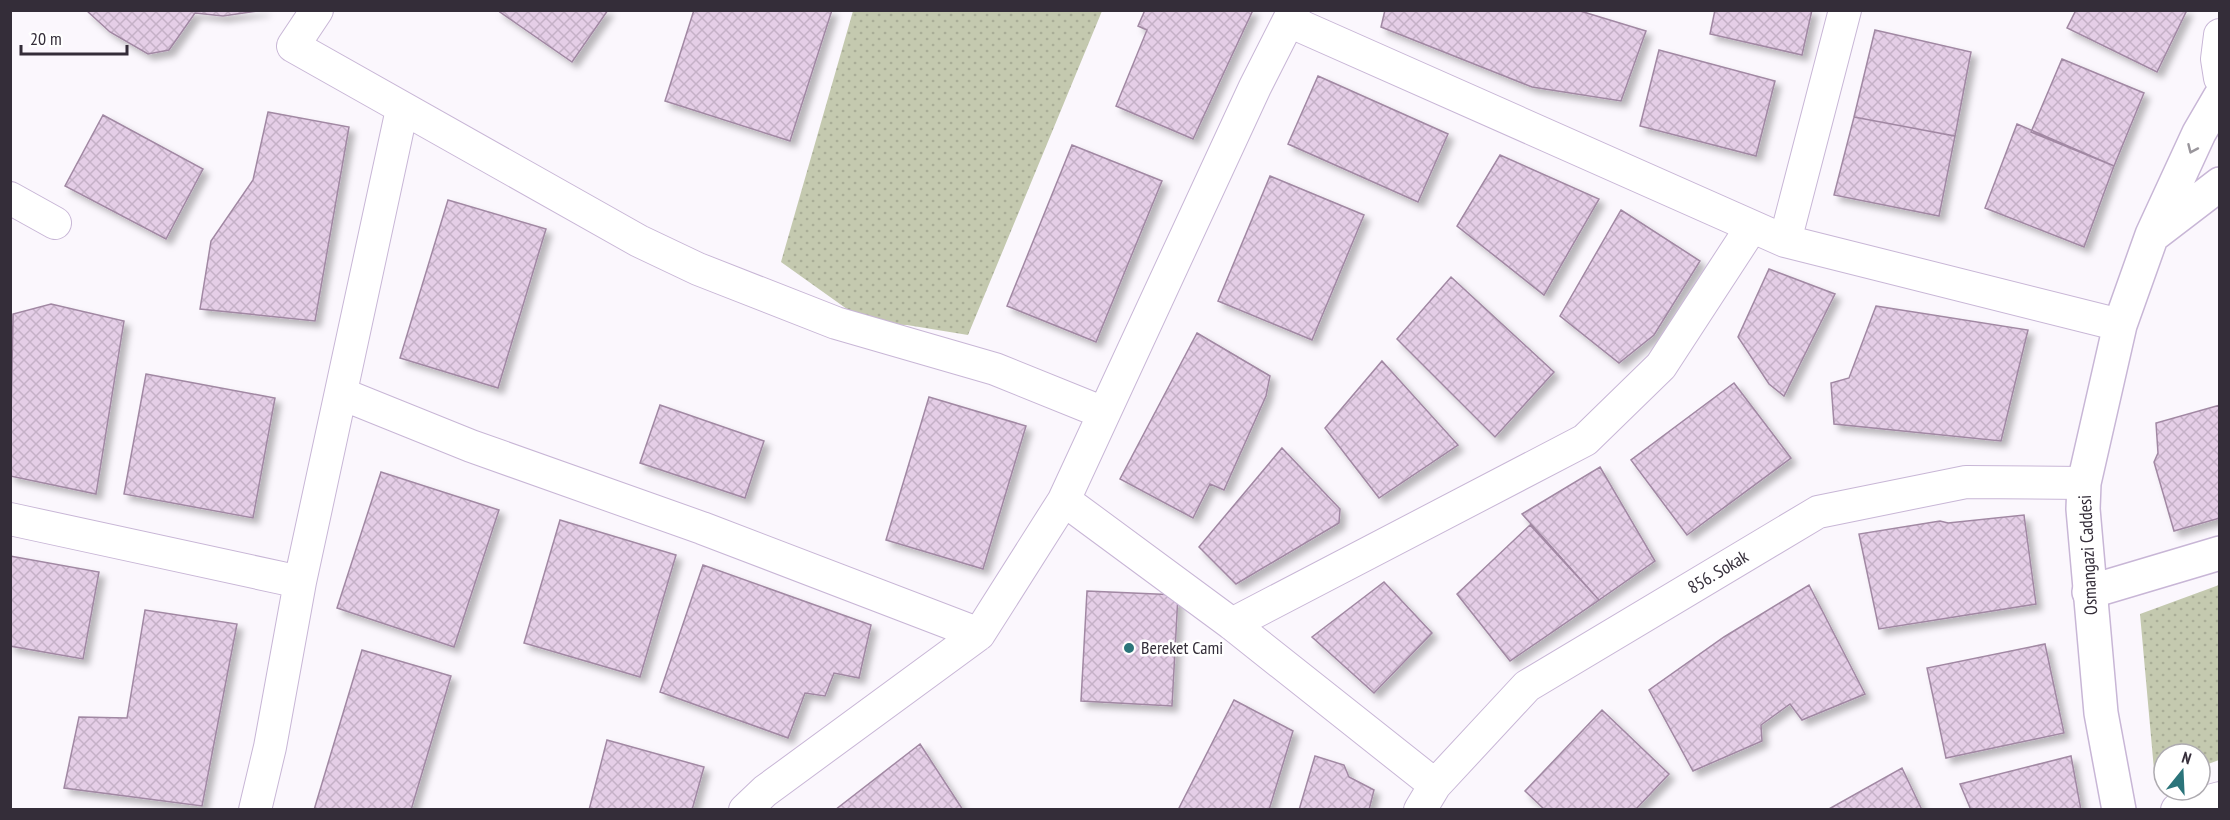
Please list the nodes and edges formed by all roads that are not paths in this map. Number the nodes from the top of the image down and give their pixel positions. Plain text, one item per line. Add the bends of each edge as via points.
1 (317, 10) edge
2 (1845, 10) edge
3 (1292, 16) edge
4 (2220, 35) edge
5 (2220, 78) edge
6 (2220, 97) edge
7 (402, 109) junction
8 (2220, 184) edge
9 (10, 198) edge
10 (55, 222) dead end
11 (1751, 228) junction
12 (2152, 236) junction
13 (1785, 241) junction
14 (2120, 325) junction
15 (342, 394) junction
16 (1104, 413) junction
17 (2084, 483) junction
18 (1064, 500) junction
19 (10, 519) edge
20 (2220, 553) edge
21 (300, 582) junction
22 (2089, 592) junction
23 (1232, 624) junction
24 (979, 634) junction
25 (1427, 797) edge
26 (2220, 798) edge
27 (255, 810) edge
28 (745, 810) edge
29 (2119, 810) edge
30 (2177, 810) edge

1 - 7 street via 293,46
2 - 13 street
3 - 11 street
3 - 16 street via 1255,87
4 - 5 street
6 -> 12 main road, Osmangazi Caddesi via 2199,133
7 - 15 street
7 - 16 street via 639,242 698,269 836,323 995,369
8 - 12 main road
9 - 10 street
11 - 13 street
11 - 23 street via 1661,366 1585,440
12 - 14 main road, Osmangazi Caddesi
13 - 14 street
14 - 17 main road, Osmangazi Caddesi
15 - 21 street
15 - 24 street via 471,446 702,528
16 - 18 street
17 - 22 main road, Osmangazi Caddesi
17 - 25 street, 856. Sokak via 1966,482 1818,512 1527,687
18 - 23 street
18 - 24 street
19 - 21 street
20 - 22 main road
21 - 27 street
22 - 29 main road, Osmangazi Caddesi via 2101,713
23 - 25 street
24 - 28 street via 765,791
26 - 30 street

